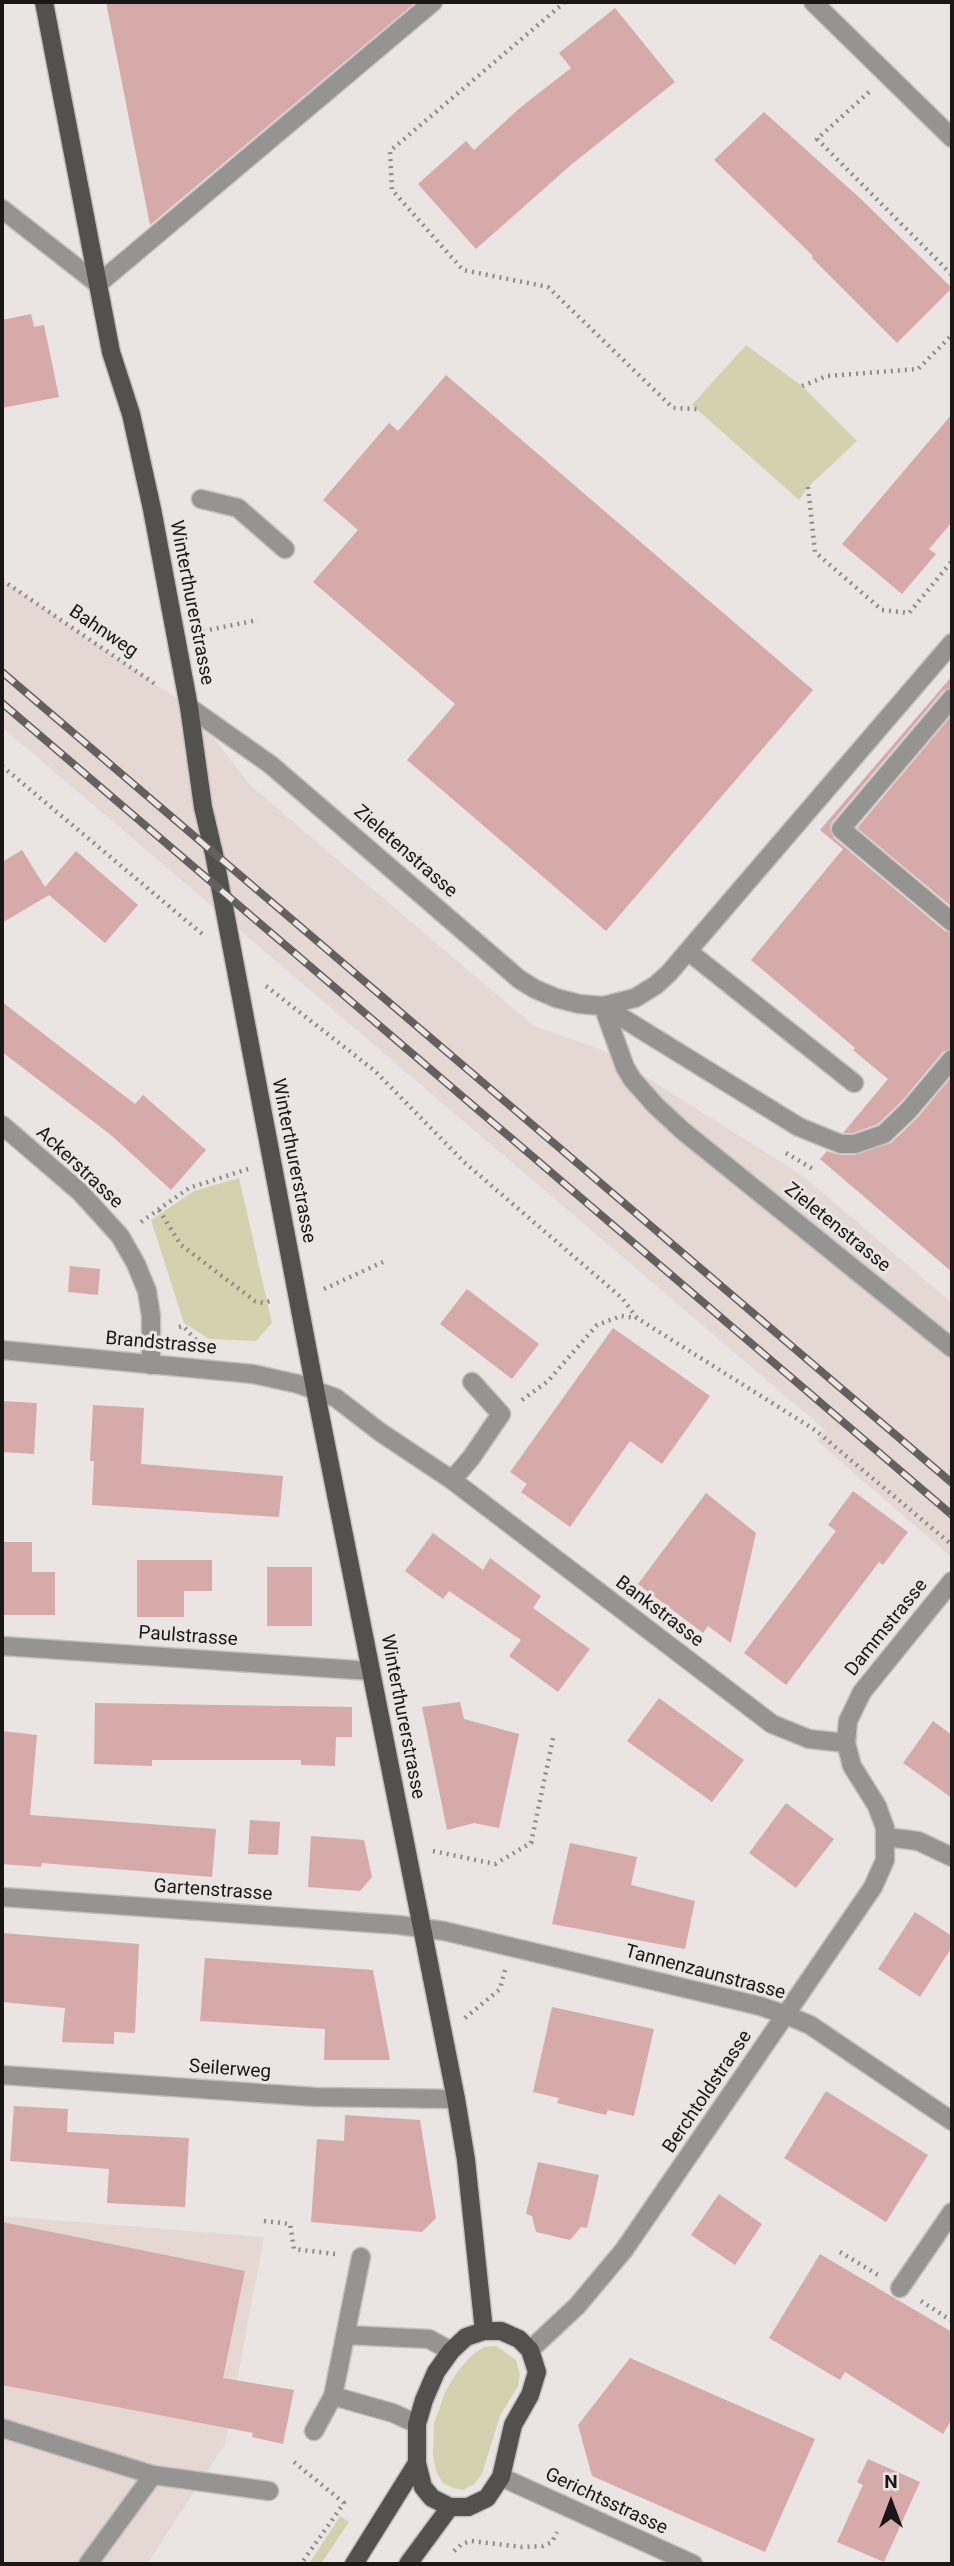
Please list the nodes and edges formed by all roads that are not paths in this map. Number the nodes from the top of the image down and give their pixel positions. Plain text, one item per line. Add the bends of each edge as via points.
1 (44, 2) edge
2 (433, 2) edge
3 (813, 2) edge
4 (952, 138) edge
5 (2, 209) edge
6 (98, 284) junction
7 (201, 499) dead end
8 (285, 549) dead end
9 (952, 643) edge
10 (952, 698) edge
11 (189, 707) junction
12 (952, 922) edge
13 (688, 952) junction
14 (603, 1006) junction
15 (952, 1059) edge
16 (854, 1083) dead end
17 (2, 1125) edge
18 (952, 1348) edge
19 (2, 1350) edge
20 (150, 1365) junction
21 (472, 1382) dead end
22 (316, 1389) junction
23 (452, 1480) junction
24 (952, 1581) edge
25 (2, 1646) edge
26 (371, 1671) junction
27 (846, 1743) junction
28 (886, 1837) junction
29 (952, 1857) edge
30 (2, 1897) edge
31 (422, 1927) junction
32 (786, 2015) junction
33 (2, 2075) edge
34 (456, 2099) junction
35 (952, 2121) edge
36 (952, 2212) edge
37 (361, 2258) road end
38 (900, 2288) dead end
39 (484, 2331) junction
40 (346, 2335) junction
41 (530, 2350) junction
42 (452, 2351) junction
43 (333, 2396) junction
44 (417, 2424) junction
45 (2, 2427) edge
46 (314, 2431) dead end
47 (417, 2463) junction
48 (153, 2475) junction
49 (501, 2477) junction
50 (270, 2491) dead end
51 (450, 2507) junction
52 (88, 2564) edge
53 (354, 2564) edge
54 (408, 2564) edge
55 (693, 2564) edge

1 - 6 main road, Winterthurerstrasse
2 - 6 street
3 - 4 street
5 - 6 street
6 - 11 main road, Winterthurerstrasse via 111,352 143,463
7 - 8 street via 238,508
9 - 13 street, Zieletenstrasse
10 - 12 street via 841,829
11 - 14 street, Zieletenstrasse via 271,765 519,979 556,998
11 - 22 main road, Winterthurerstrasse via 203,807
13 - 14 street, Zieletenstrasse via 646,992
13 - 16 street
14 - 15 street via 799,1127 834,1143 855,1144 884,1134
14 - 18 street, Zieletenstrasse via 625,1067 655,1105
17 - 20 street, Ackerstrasse via 80,1192 120,1236 146,1291
19 - 20 street, Brandstrasse
20 - 22 street, Brandstrasse via 253,1374
21 - 23 street via 501,1414
22 - 23 street, Bankstrasse
22 - 26 main road, Winterthurerstrasse
23 - 27 street, Bankstrasse via 772,1724 809,1739
24 - 27 street, Dammstrasse via 862,1692 848,1721
25 - 26 street, Paulstrasse
26 - 31 main road, Winterthurerstrasse
27 - 28 street via 852,1766 882,1816
28 - 29 street via 918,1841
28 - 32 street, Berchtoldstrasse via 885,1860 873,1887
30 - 31 street, Gartenstrasse
31 - 32 street, Tannenzaunstrasse
31 - 34 main road, Winterthurerstrasse
32 - 35 street, Tannenzaunstrasse via 810,2025
32 - 41 street, Berchtoldstrasse via 624,2250 577,2306
33 - 34 street, Seilerweg via 315,2097
34 - 39 main road, Winterthurerstrasse via 467,2160
36 - 38 street
37 - 40 street
39 - 41 main road via 501,2331
39 - 42 main road via 467,2337
40 - 42 street via 429,2339
40 - 43 street
41 - 49 main road via 537,2372 513,2426
42 - 44 main road via 432,2382
43 - 44 street
43 - 46 street
44 - 47 main road
45 - 48 street
47 - 51 main road via 423,2487
47 - 53 main road
48 - 50 street
48 - 52 street
49 - 51 main road via 487,2498 468,2507
49 - 55 street, Gerichtsstrasse
51 - 54 main road

